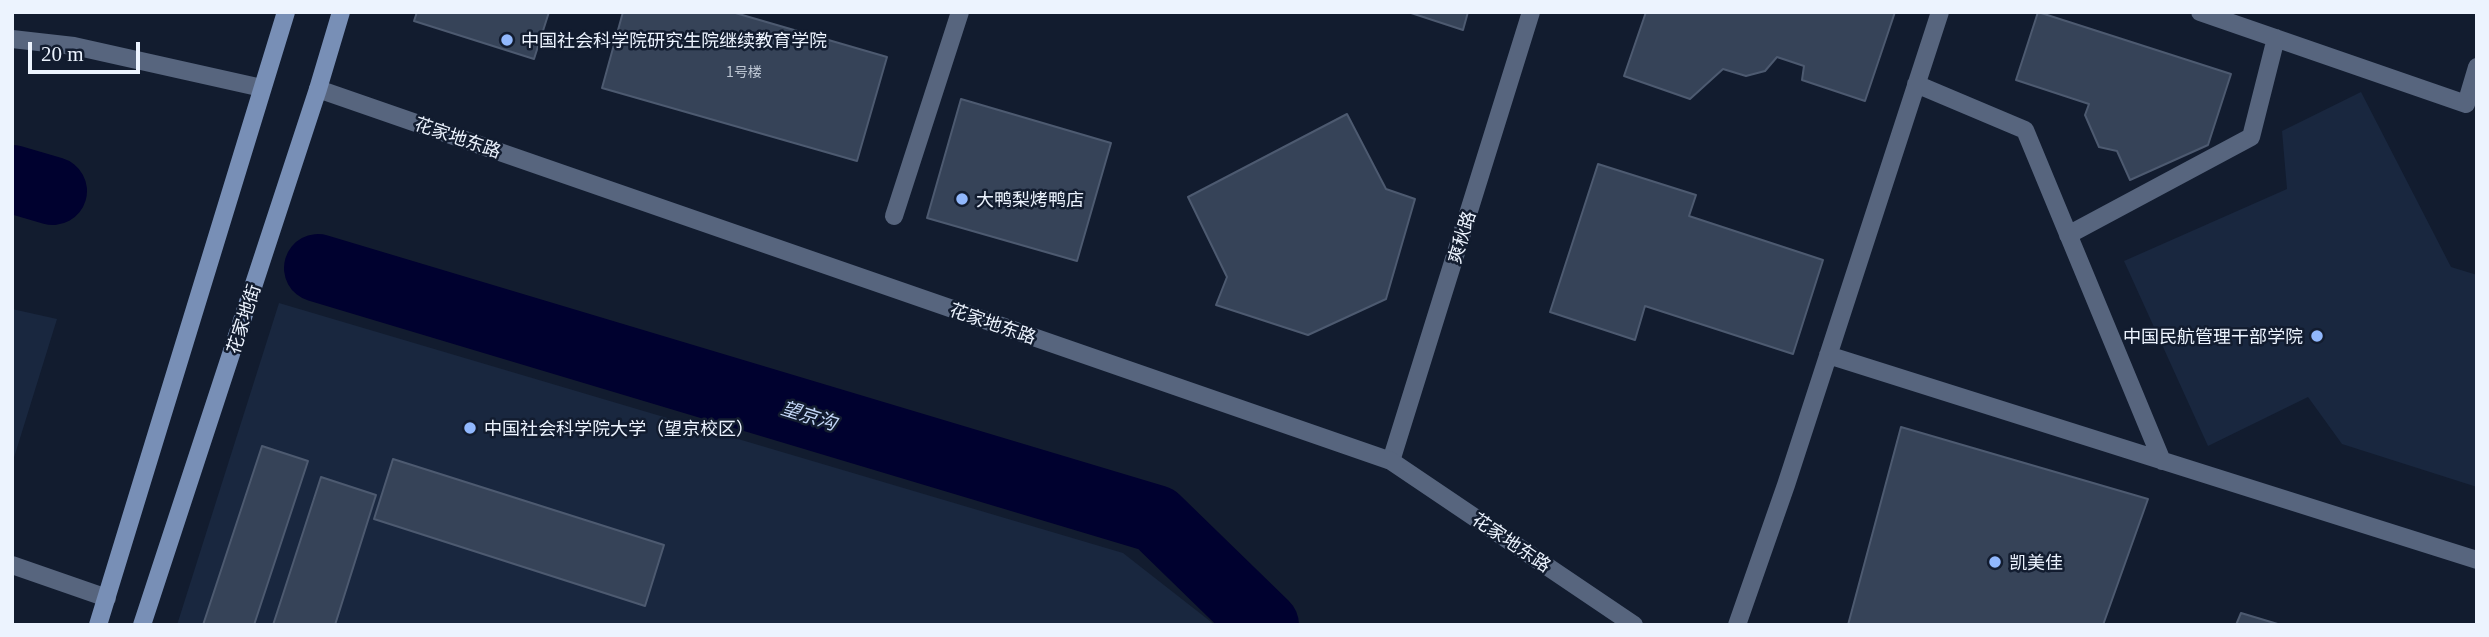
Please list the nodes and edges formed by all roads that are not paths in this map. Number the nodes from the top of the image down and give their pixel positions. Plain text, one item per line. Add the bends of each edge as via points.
1 (286, 12) edge
2 (341, 12) edge
3 (960, 12) edge
4 (1531, 12) edge
5 (1940, 12) edge
6 (2200, 12) edge
7 (2276, 38) junction
8 (12, 39) edge
9 (2477, 67) edge
10 (1916, 85) junction
11 (262, 88) junction
12 (318, 89) junction
13 (894, 216) dead end
14 (2068, 234) junction
15 (1828, 355) junction
16 (1391, 461) junction
17 (2162, 461) junction
18 (2477, 560) edge
19 (12, 565) edge
20 (107, 597) junction
21 (98, 625) edge
22 (142, 625) edge
23 (1634, 625) edge
24 (1737, 625) edge

1 - 11 main road
2 - 12 main road, 花家地街
3 - 13 street
4 - 16 street, 爽秋路
5 - 10 street
6 - 7 street
7 - 9 street via 2466,104
7 - 14 street via 2251,137
8 - 11 street via 74,46
10 - 14 street via 2025,130
10 - 15 street
11 - 20 main road
12 - 16 street, 花家地东路
12 - 22 main road, 花家地街
14 - 17 street
15 - 17 street
15 - 24 street
16 - 23 street, 花家地东路
17 - 18 street
19 - 20 street
20 - 21 main road

